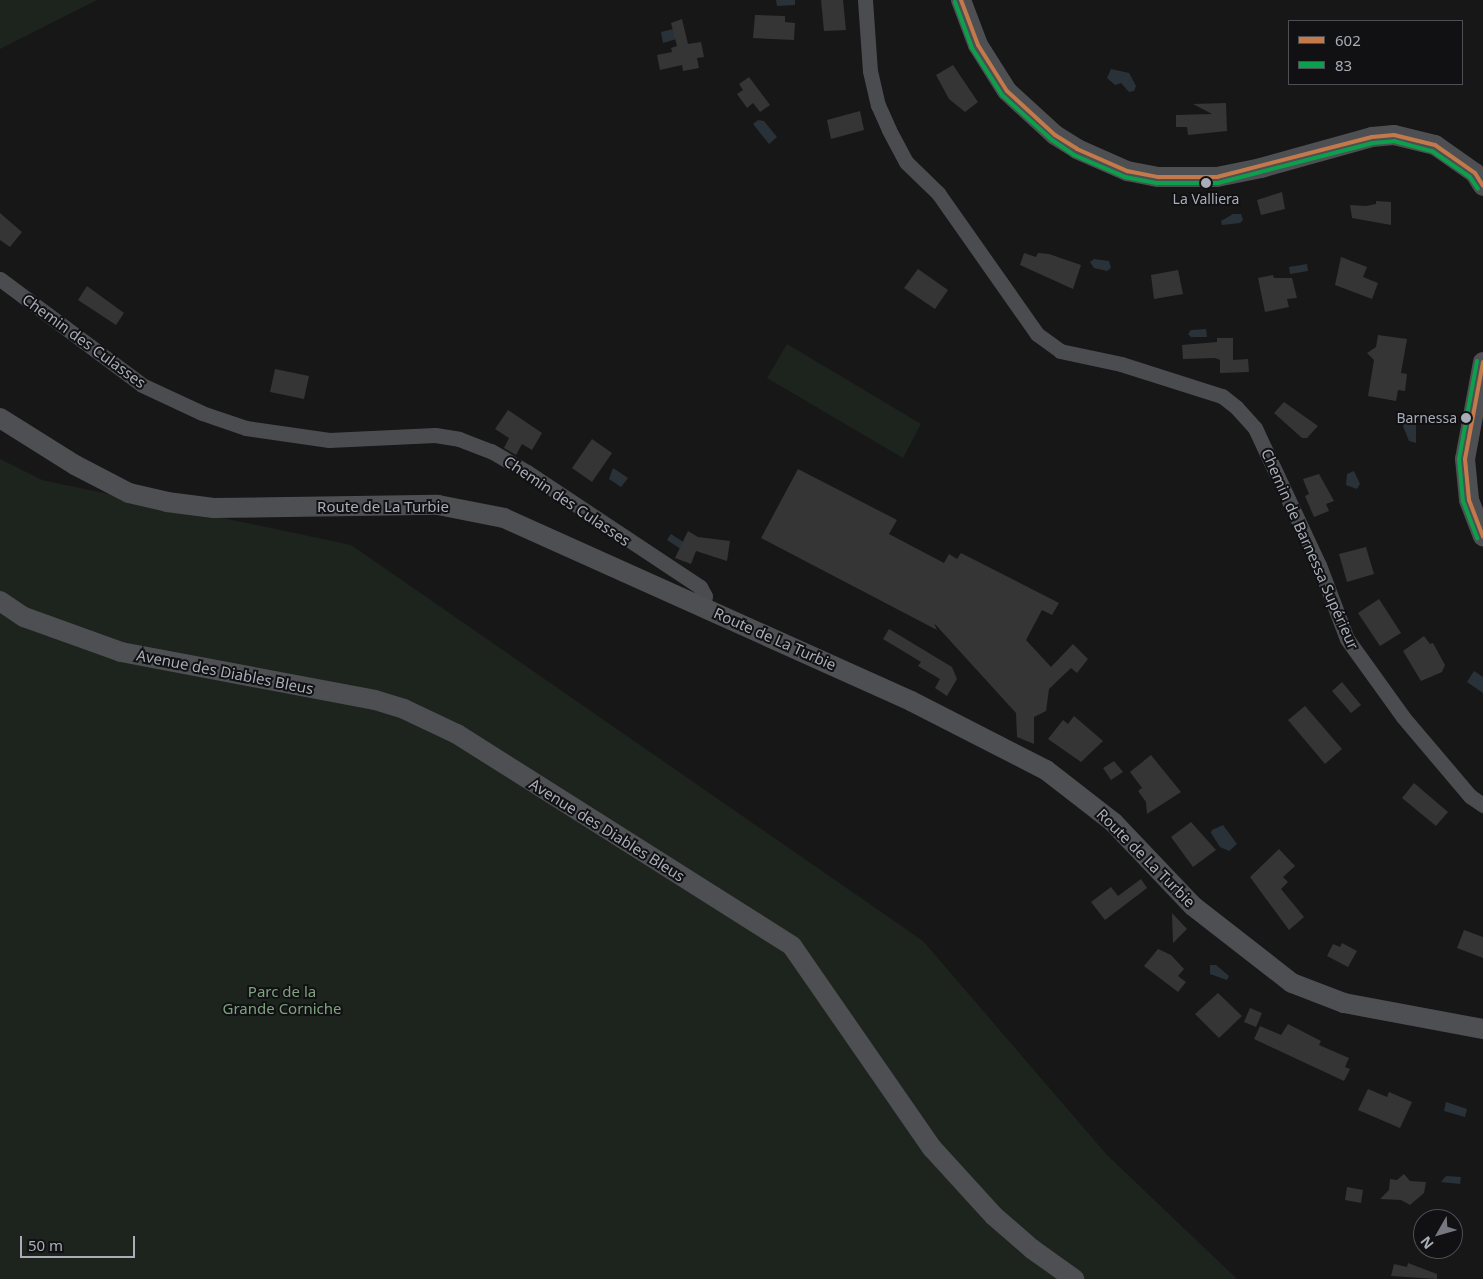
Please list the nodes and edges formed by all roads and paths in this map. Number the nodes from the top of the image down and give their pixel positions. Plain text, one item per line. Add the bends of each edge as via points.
1 (865, 0) edge
2 (961, 0) edge
3 (1483, 186) edge
4 (0, 279) edge
5 (1483, 362) edge
6 (0, 418) edge
7 (1483, 536) edge
8 (0, 601) edge
9 (702, 607) junction
10 (1483, 805) edge
11 (1483, 1029) edge
12 (1074, 1279) edge

1 - 10 street, Chemin de Barnessa Supérieur via 870,71 878,105 889,130 906,162 938,193 1037,334 1060,351 1122,364 1222,396 1236,407 1255,428 1319,565 1348,639 1403,717 1470,796
2 - 3 main road via 978,44 1007,91 1055,135 1077,149 1128,171 1164,178 1217,177 1372,136 1394,135 1416,138 1442,149 1475,173
4 - 9 street, Chemin des Culasses via 142,385 202,413 246,428 330,440 435,435 460,439 492,452 700,587 705,596
5 - 7 main road via 1465,459 1469,500
6 - 9 main road, Route de La Turbie via 74,465 129,493 214,508 438,505 474,510 504,518
8 - 12 main road, Avenue des Diables Bleus via 24,617 121,652 375,700 404,709 465,739 792,946 932,1148 1002,1222
9 - 11 main road, Route de La Turbie via 911,701 1046,770 1113,822 1193,906 1292,983 1344,1003

